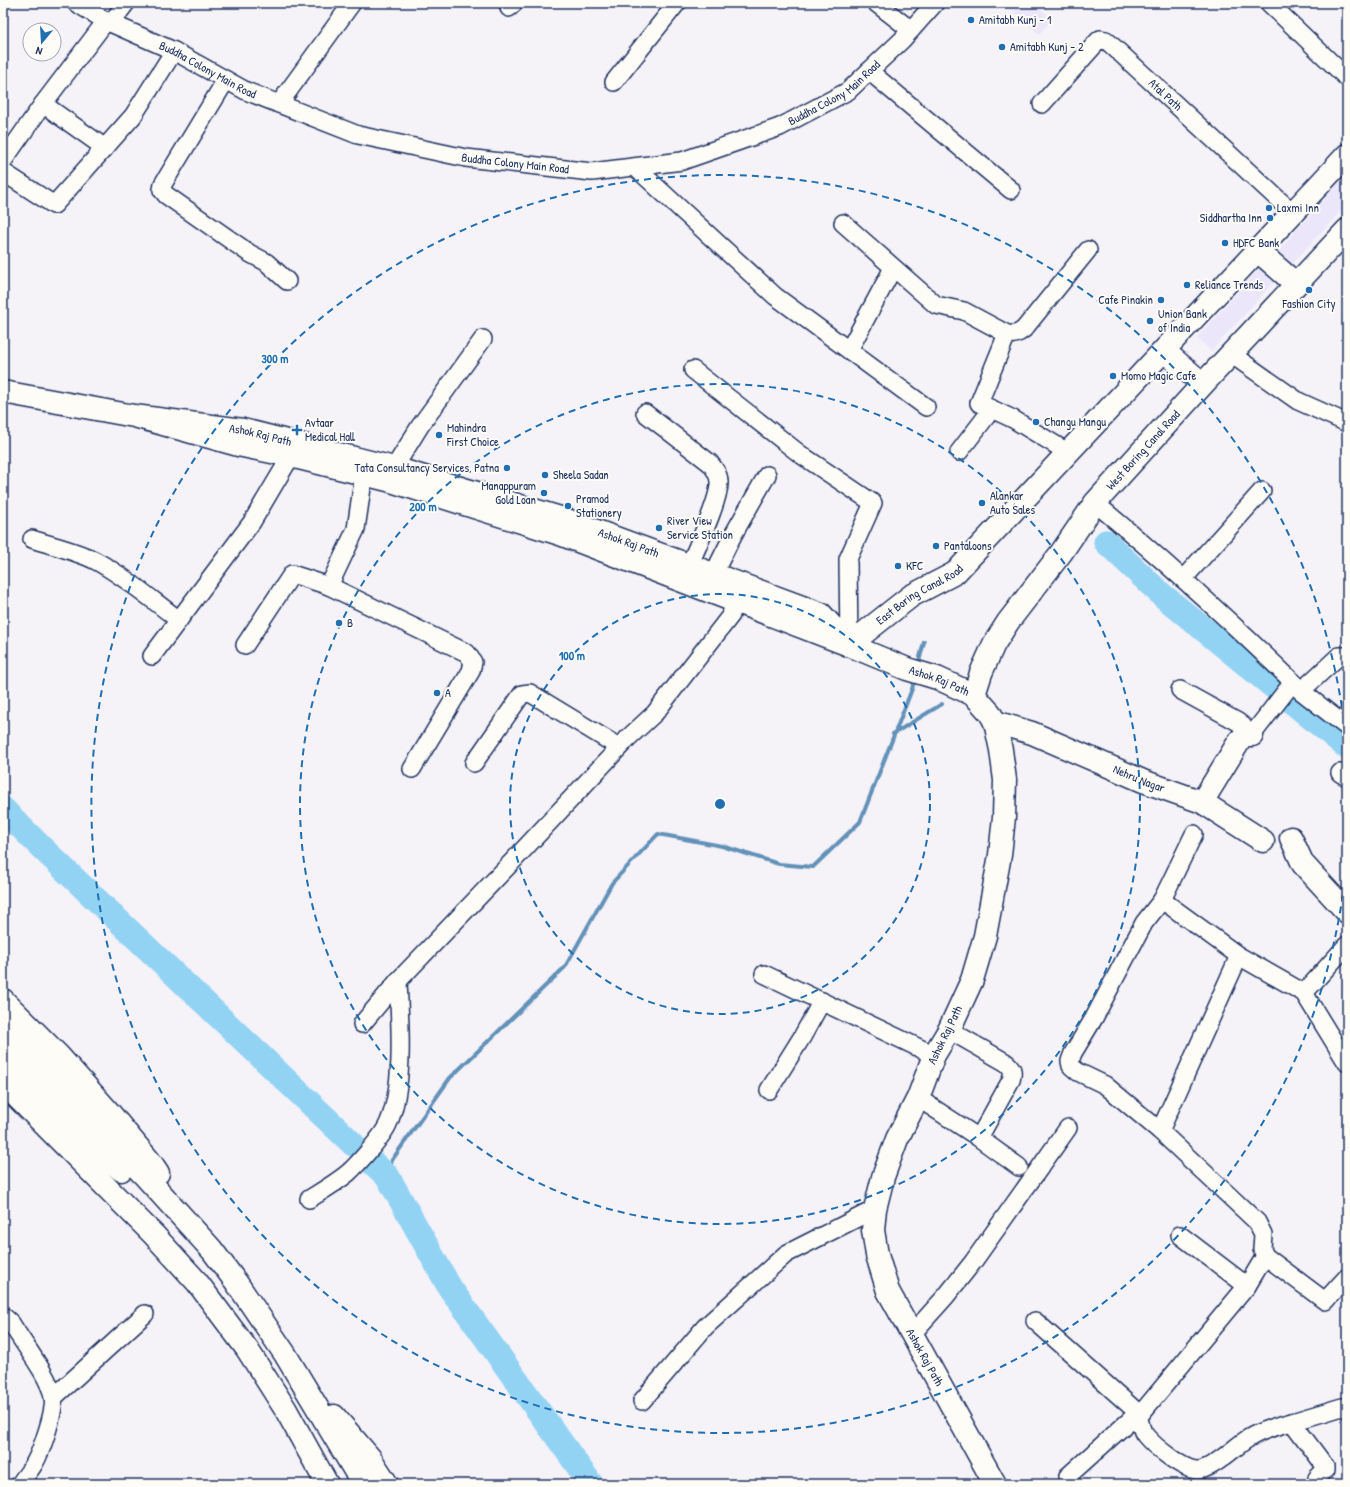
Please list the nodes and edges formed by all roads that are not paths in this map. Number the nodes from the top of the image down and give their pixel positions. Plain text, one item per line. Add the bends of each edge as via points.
1 (76, 3) edge
2 (126, 3) edge
3 (352, 3) edge
4 (677, 3) edge
5 (876, 3) edge
6 (935, 3) edge
7 (1269, 3) edge
8 (109, 22) junction
9 (911, 30) junction
10 (174, 51) junction
11 (869, 71) junction
12 (1347, 78) edge
13 (226, 80) junction
14 (614, 82) dead end
15 (43, 104) junction
16 (278, 104) junction
17 (1042, 104) dead end
18 (106, 148) junction
19 (1347, 155) edge
20 (3, 161) edge
21 (635, 166) junction
22 (3, 172) edge
23 (1011, 190) dead end
24 (1293, 213) junction
25 (843, 223) dead end
26 (1347, 230) edge
27 (1088, 250) dead end
28 (1258, 251) junction
29 (893, 268) junction
30 (287, 281) dead end
31 (1296, 284) junction
32 (1007, 334) junction
33 (483, 339) dead end
34 (849, 350) junction
35 (1164, 351) junction
36 (1231, 354) junction
37 (693, 370) dead end
38 (1202, 384) junction
39 (3, 392) edge
40 (926, 407) dead end
41 (992, 409) junction
42 (645, 413) dead end
43 (1347, 423) edge
44 (293, 450) junction
45 (959, 452) dead end
46 (1069, 453) junction
47 (364, 474) junction
48 (391, 474) junction
49 (767, 475) dead end
50 (1262, 491) dead end
51 (1095, 504) junction
52 (32, 539) dead end
53 (689, 566) junction
54 (713, 575) junction
55 (1183, 579) junction
56 (329, 586) junction
57 (734, 601) junction
58 (179, 620) junction
59 (245, 645) dead end
60 (849, 645) junction
61 (152, 656) dead end
62 (1347, 656) edge
63 (1180, 690) dead end
64 (1288, 693) junction
65 (974, 695) junction
66 (995, 722) junction
67 (1347, 727) edge
68 (1249, 735) junction
69 (619, 747) junction
70 (474, 763) dead end
71 (412, 769) dead end
72 (1202, 802) junction
73 (1194, 834) dead end
74 (1291, 838) dead end
75 (1263, 841) dead end
76 (1162, 900) junction
77 (1347, 912) edge
78 (1347, 945) edge
79 (1239, 956) junction
80 (764, 974) dead end
81 (398, 981) junction
82 (1304, 993) junction
83 (3, 1000) edge
84 (822, 1001) junction
85 (3, 1013) edge
86 (362, 1024) dead end
87 (3, 1030) edge
88 (949, 1030) junction
89 (3, 1045) edge
90 (934, 1055) junction
91 (3, 1058) edge
92 (1347, 1063) edge
93 (3, 1083) edge
94 (769, 1090) dead end
95 (918, 1098) junction
96 (1068, 1128) dead end
97 (1160, 1131) junction
98 (979, 1138) junction
99 (1019, 1167) dead end
100 (309, 1199) dead end
101 (875, 1209) junction
102 (189, 1225) junction
103 (1180, 1235) dead end
104 (1265, 1256) junction
105 (1347, 1278) edge
106 (1247, 1286) junction
107 (145, 1314) dead end
108 (3, 1316) edge
109 (1035, 1321) dead end
110 (911, 1335) junction
111 (302, 1382) junction
112 (54, 1398) junction
113 (642, 1401) dead end
114 (1347, 1409) edge
115 (1138, 1414) junction
116 (1292, 1422) junction
117 (20, 1484) edge
118 (327, 1484) edge
119 (363, 1484) edge
120 (387, 1484) edge
121 (995, 1484) edge
122 (1071, 1484) edge
123 (1319, 1484) edge

1 - 8 street, Buddha Colony Main Road
2 - 8 street
3 - 16 street
4 - 14 street
5 - 9 street
6 - 9 street, Buddha Colony Main Road
7 - 12 street
8 - 10 street, Buddha Colony Main Road
8 - 15 street
9 - 11 street, Buddha Colony Main Road
10 - 13 street, Buddha Colony Main Road
10 - 18 street via 133,116
11 - 21 street, Buddha Colony Main Road via 848,91 780,127 682,161
11 - 23 street
13 - 16 street, Buddha Colony Main Road
13 - 30 street via 163,184 162,190 249,253 266,262
15 - 18 street
15 - 20 street
16 - 21 street, Buddha Colony Main Road via 358,135 466,158 592,172
17 - 24 street, Atal Path via 1100,39 1106,40
18 - 22 street via 54,205
19 - 24 main road, East Boring Canal Road
21 - 34 street via 775,296
24 - 28 main road, East Boring Canal Road
25 - 29 street
26 - 31 main road, West Boring Canal Road
27 - 32 street via 1024,329 1013,335
28 - 31 main road
28 - 35 main road, East Boring Canal Road
29 - 32 street via 936,304 964,311
29 - 34 street
31 - 36 main road, West Boring Canal Road
32 - 41 street via 979,403
33 - 48 street via 420,426
34 - 40 street
35 - 38 main road
35 - 46 main road, East Boring Canal Road
36 - 38 main road, West Boring Canal Road
36 - 43 street via 1298,401
37 - 60 street via 800,454 873,503 848,560
38 - 51 main road, West Boring Canal Road
39 - 44 main road, Ashok Raj Path via 134,416 243,430
41 - 45 street
41 - 46 street
42 - 53 street via 710,462 719,481 715,501
44 - 47 main road, Ashok Raj Path
44 - 48 main road, Ashok Raj Path
44 - 58 street via 252,522
46 - 60 main road, East Boring Canal Road via 955,573 911,596
47 - 48 main road, Ashok Raj Path
47 - 56 street via 356,529
48 - 53 main road, Ashok Raj Path via 567,520
48 - 57 main road, Ashok Raj Path via 560,534
49 - 54 street
50 - 55 street
51 - 55 street
51 - 65 main road, West Boring Canal Road via 994,644
52 - 58 street via 96,561
53 - 54 main road, Ashok Raj Path
54 - 60 main road, Ashok Raj Path via 821,614
55 - 64 street via 1228,619
56 - 59 street via 292,574
56 - 71 street via 467,653 473,662 471,671
57 - 60 main road, Ashok Raj Path
57 - 69 street via 731,615 660,707
58 - 61 street
60 - 65 main road, Ashok Raj Path via 907,669 938,678
62 - 64 street via 1339,656
63 - 68 street via 1238,722
64 - 67 street
64 - 68 street
65 - 66 main road, Ashok Raj Path
66 - 72 main road, Nehru Nagar via 1032,733 1143,781
66 - 88 main road, Ashok Raj Path via 1005,780 1000,854 985,936 972,980
68 - 72 main road via 1240,740
69 - 70 street via 530,693 522,694
69 - 81 street
72 - 75 main road, Nehru Nagar
73 - 76 street
74 - 77 main road via 1304,864
76 - 79 street
76 - 97 street via 1144,923 1070,1061 1071,1066 1078,1072 1106,1086
78 - 82 street
79 - 82 street
79 - 97 street
80 - 84 street
81 - 86 street
81 - 100 street via 400,1048 394,1110 388,1125 347,1174
82 - 92 street
83 - 102 main road via 59,1056 152,1164
84 - 90 street
84 - 94 street
85 - 102 main road via 139,1160
87 - 102 main road
88 - 90 main road, Ashok Raj Path
88 - 98 street via 1012,1068 1011,1080
89 - 102 main road via 96,1138
90 - 95 main road, Ashok Raj Path
91 - 102 main road via 69,1125 121,1171
93 - 118 main road via 197,1282 247,1349 282,1404
95 - 98 street
95 - 101 main road, Ashok Raj Path via 897,1139
96 - 110 street via 973,1262
97 - 104 street via 1257,1222 1263,1234 1262,1249
98 - 99 street
101 - 110 main road, Ashok Raj Path via 873,1230 877,1255 888,1291
101 - 113 street via 786,1254 705,1328
102 - 111 main road via 236,1282
103 - 106 street
104 - 105 street via 1325,1301
104 - 106 street
106 - 115 street
107 - 112 street
108 - 112 street via 11,1323 47,1380
109 - 115 street
110 - 121 main road, Ashok Raj Path
111 - 119 main road
111 - 120 main road via 345,1428
112 - 117 street via 51,1418 41,1446 34,1463
114 - 116 street via 1342,1407
115 - 116 street via 1141,1430 1148,1439 1179,1464 1199,1470 1209,1467 1259,1433
115 - 122 street via 1068,1476
116 - 123 street via 1325,1466 1325,1470 1317,1478

